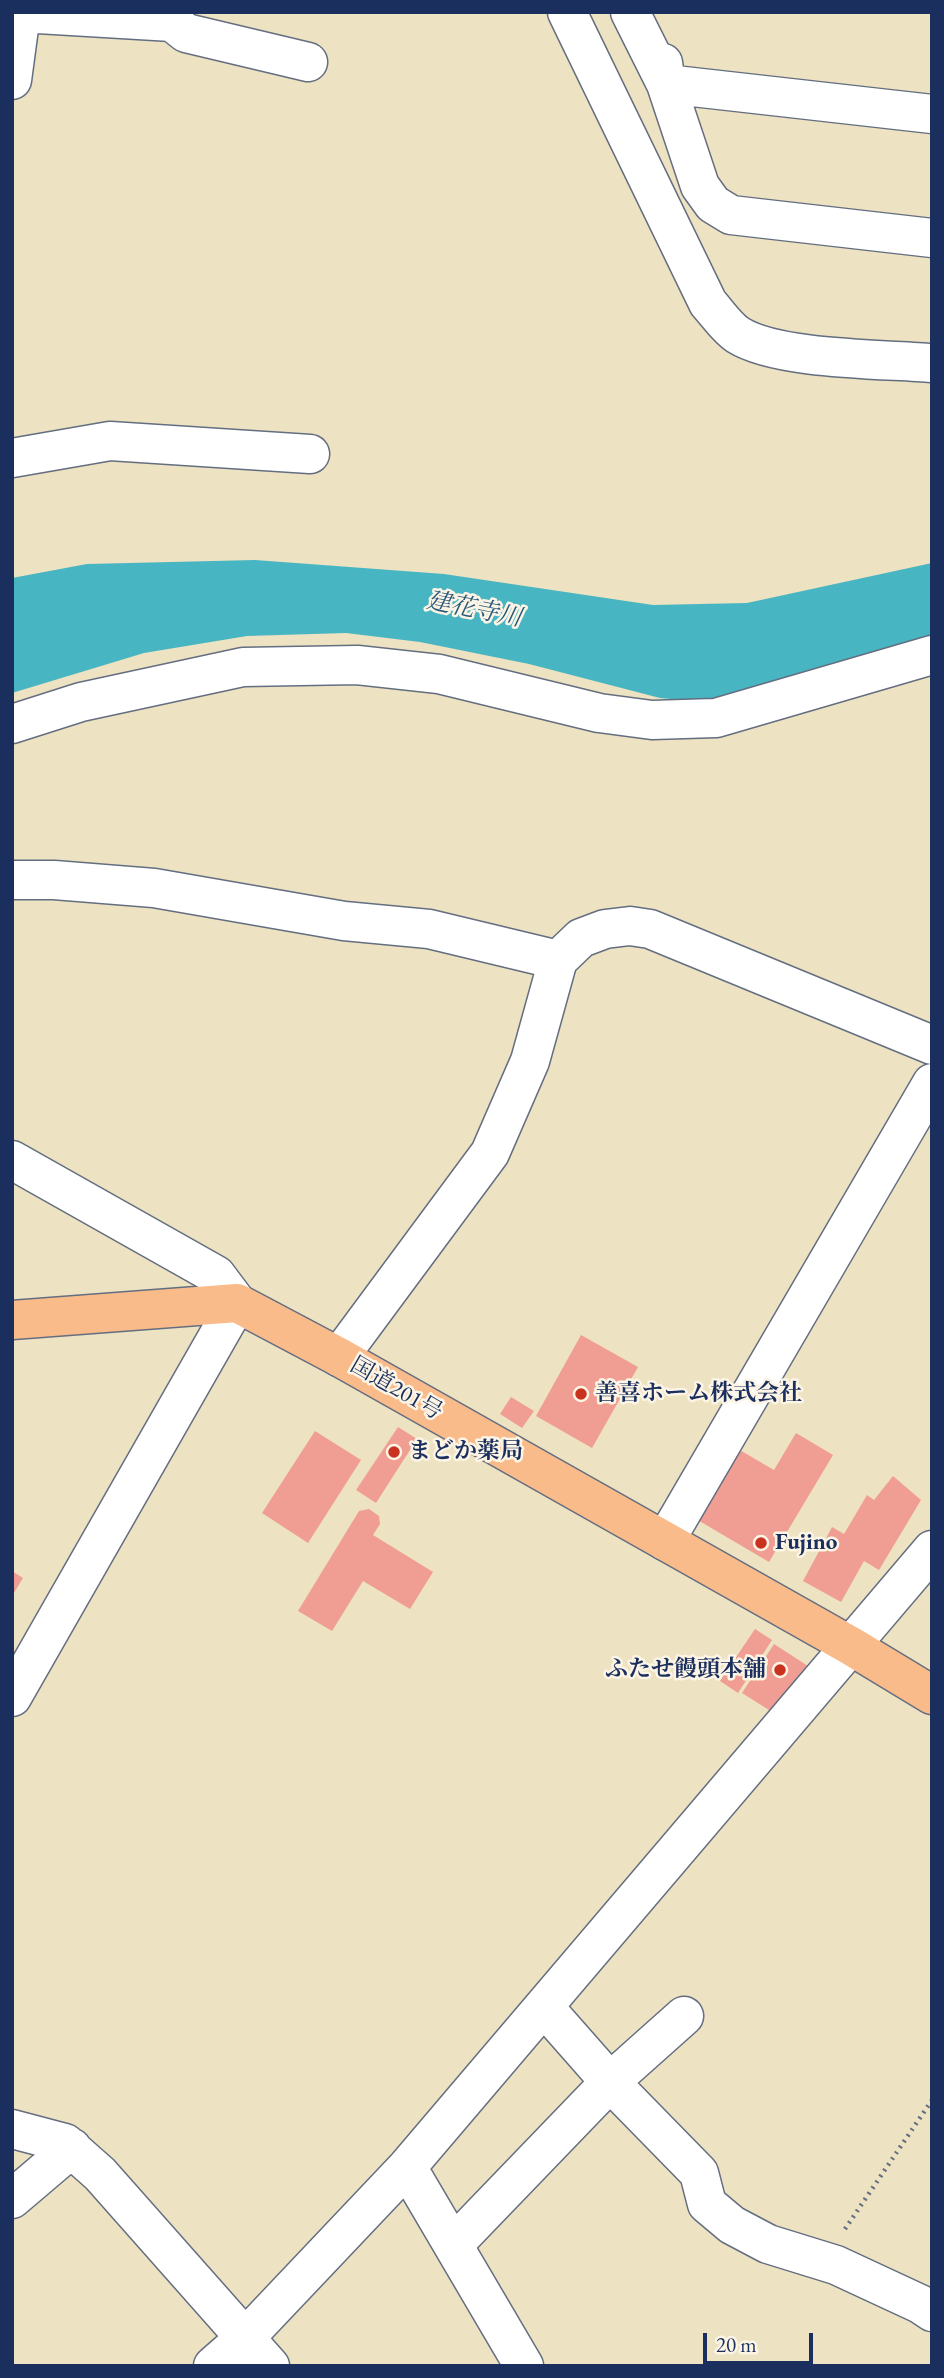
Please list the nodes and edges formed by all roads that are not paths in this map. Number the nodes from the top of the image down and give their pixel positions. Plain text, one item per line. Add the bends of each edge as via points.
1 (567, 12) edge
2 (631, 12) edge
3 (657, 12) edge
4 (173, 17) edge
5 (308, 62) dead end
6 (12, 80) edge
7 (666, 84) junction
8 (932, 114) edge
9 (932, 238) edge
10 (932, 363) edge
11 (310, 454) dead end
12 (12, 458) edge
13 (932, 655) edge
14 (12, 724) edge
15 (12, 880) edge
16 (558, 960) junction
17 (932, 1045) edge
18 (932, 1083) edge
19 (12, 1160) edge
20 (237, 1303) junction
21 (12, 1320) edge
22 (339, 1357) junction
23 (665, 1541) junction
24 (932, 1550) edge
25 (852, 1646) junction
26 (932, 1695) edge
27 (12, 1696) edge
28 (544, 2007) junction
29 (684, 2016) dead end
30 (610, 2082) junction
31 (12, 2129) edge
32 (72, 2148) junction
33 (407, 2167) junction
34 (12, 2199) edge
35 (453, 2245) junction
36 (932, 2312) edge
37 (245, 2338) junction
38 (213, 2366) edge
39 (270, 2366) edge
40 (524, 2366) edge

1 - 10 street via 708,303 737,334 771,349
2 - 7 street
3 - 7 street
4 - 5 street via 186,33
4 - 6 street via 21,13
7 - 8 street
7 - 9 street via 700,186 713,204 731,215
11 - 12 street via 110,441
13 - 14 street via 716,718 652,720 599,713 439,674 357,665 243,667 81,702
15 - 16 street via 154,888 344,921 429,929
16 - 17 street via 581,938 605,929 650,929
16 - 22 street via 530,1060 490,1153
18 - 23 street
19 - 20 street via 216,1275
20 - 21 highway
20 - 22 highway, 国道201号
20 - 27 street
22 - 23 highway, 国道201号
23 - 25 highway, 国道201号
24 - 25 street
25 - 26 highway, 国道201号
25 - 28 street
28 - 30 street
28 - 33 street
29 - 30 street
30 - 35 street
30 - 36 street via 699,2174 707,2204 732,2225
31 - 32 street
32 - 34 street
32 - 37 street
33 - 35 street
33 - 37 street
35 - 40 street
37 - 38 street
37 - 39 street

